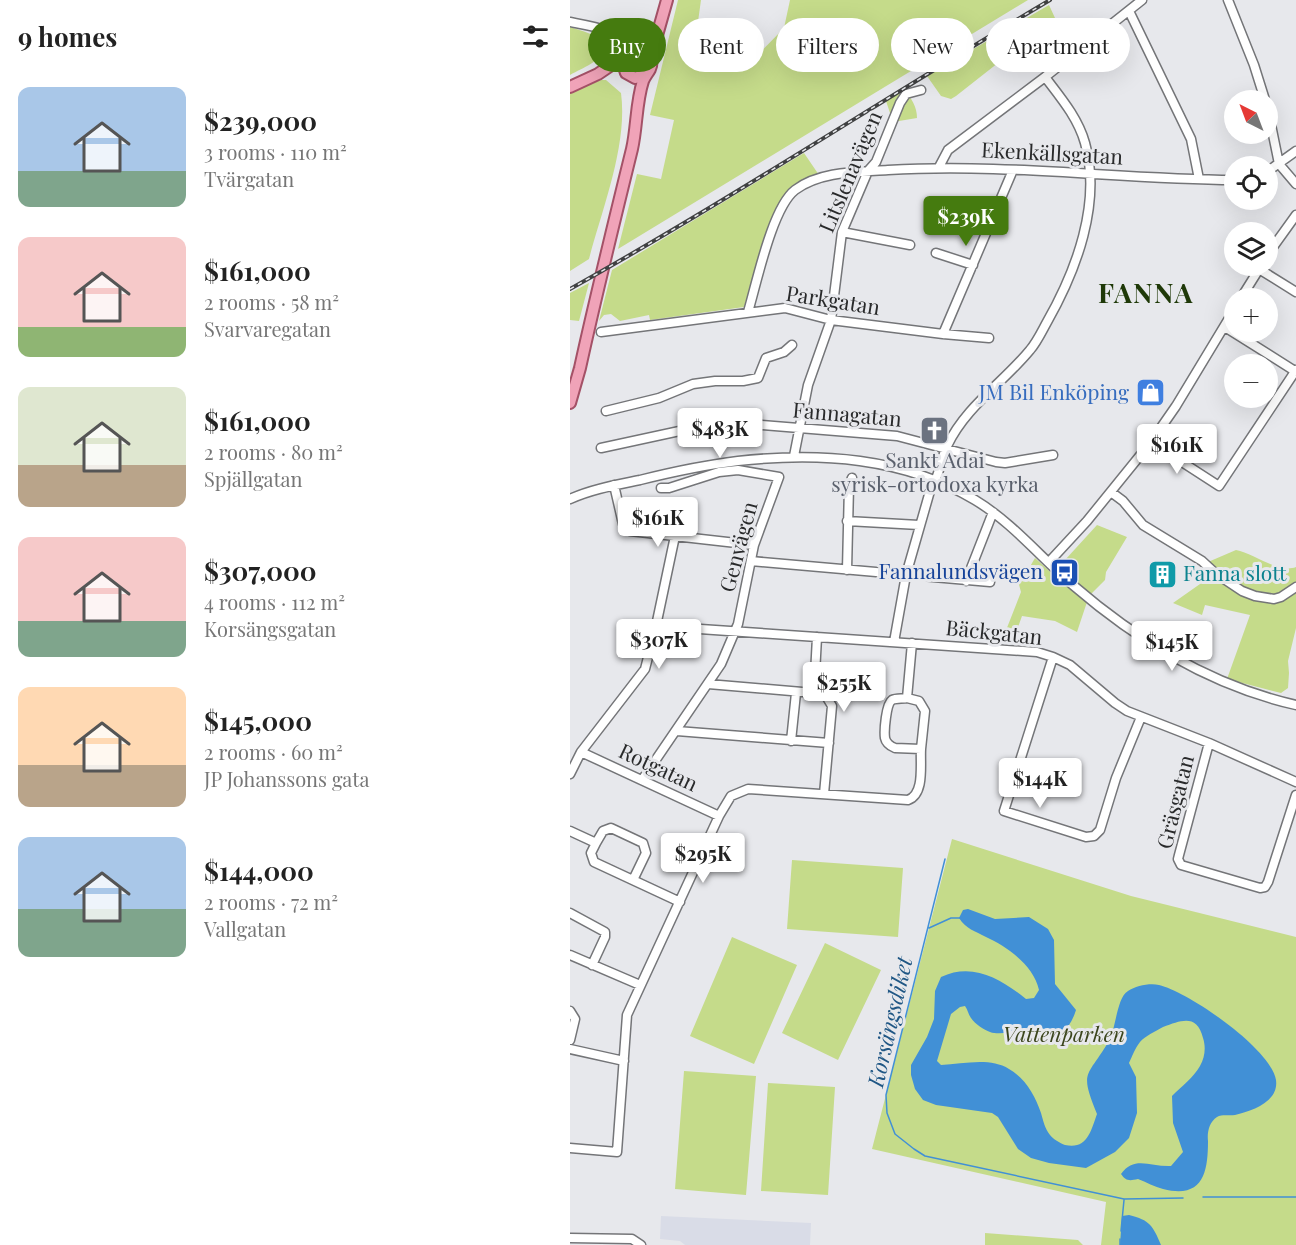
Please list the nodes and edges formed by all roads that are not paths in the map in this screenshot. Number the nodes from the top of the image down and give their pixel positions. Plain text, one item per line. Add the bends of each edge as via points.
1 (667, 0) edge
2 (1143, 0) edge
3 (1228, 0) edge
4 (1129, 11) junction
5 (662, 18) edge
6 (570, 22) edge
7 (588, 26) edge
8 (601, 72) edge
9 (626, 72) edge
10 (598, 74) junction
11 (646, 74) joint
12 (631, 76) junction
13 (1045, 77) junction
14 (570, 87) edge
15 (921, 90) dead end
16 (1262, 90) edge
17 (638, 112) junction
18 (1275, 144) edge
19 (1296, 151) edge
20 (1279, 164) junction
21 (939, 167) junction
22 (1013, 170) junction
23 (868, 171) junction
24 (1089, 174) junction
25 (1199, 179) junction
26 (1224, 180) edge
27 (1296, 184) edge
28 (1296, 215) edge
29 (842, 232) junction
30 (1278, 240) edge
31 (910, 245) dead end
32 (936, 253) dead end
33 (973, 265) junction
34 (1273, 276) edge
35 (1296, 292) edge
36 (748, 312) junction
37 (831, 320) junction
38 (1224, 329) edge
39 (601, 332) dead end
40 (943, 334) junction
41 (989, 338) dead end
42 (1250, 342) edge
43 (792, 345) dead end
44 (1296, 370) edge
45 (570, 404) edge
46 (606, 411) dead end
47 (799, 428) junction
48 (1151, 442) junction
49 (601, 448) dead end
50 (946, 448) junction
51 (1053, 455) dead end
52 (794, 456) junction
53 (852, 478) dead end
54 (935, 481) junction
55 (614, 485) junction
56 (661, 488) dead end
57 (930, 491) dead end
58 (1111, 492) junction
59 (570, 499) edge
60 (993, 512) junction
61 (847, 520) junction
62 (919, 525) junction
63 (675, 536) junction
64 (754, 545) junction
65 (751, 561) junction
66 (1049, 561) junction
67 (847, 570) junction
68 (906, 575) junction
69 (966, 582) junction
70 (990, 582) dead end
71 (1296, 587) edge
72 (656, 626) junction
73 (735, 632) junction
74 (817, 637) junction
75 (894, 642) junction
76 (912, 643) junction
77 (1053, 657) junction
78 (708, 684) junction
79 (796, 693) junction
80 (814, 693) junction
81 (907, 698) junction
82 (1296, 705) edge
83 (1141, 717) junction
84 (677, 731) junction
85 (790, 741) junction
86 (829, 743) junction
87 (1209, 743) junction
88 (921, 749) junction
89 (581, 752) junction
90 (570, 774) edge
91 (642, 780) junction
92 (1296, 782) edge
93 (824, 795) junction
94 (1296, 795) edge
95 (719, 816) junction
96 (570, 831) edge
97 (596, 843) junction
98 (633, 880) junction
99 (680, 902) junction
100 (570, 913) edge
101 (570, 955) edge
102 (592, 965) junction
103 (640, 985) junction
104 (570, 1011) edge
105 (570, 1040) edge
106 (570, 1049) edge
107 (624, 1061) junction
108 (570, 1148) edge
109 (570, 1238) edge
110 (641, 1245) edge

1 - 5 main road
2 - 4 street
3 - 16 street
4 - 13 street
4 - 25 street via 1191,139
6 - 7 street
8 - 10 main road
9 - 12 main road
10 - 12 main road
10 - 14 main road
11 - 12 main road
11 - 17 main road
12 - 17 main road
13 - 21 street via 948,150
13 - 24 street via 1081,132
15 - 23 street, Litslenavägen via 906,94 900,103 876,162
17 - 45 main road
18 - 20 street
19 - 20 street
20 - 27 street
21 - 22 street, Ekenkällsgatan
21 - 23 street, Ekenkällsgatan
22 - 24 street, Ekenkällsgatan
22 - 33 street
23 - 29 street, Litslenavägen
23 - 36 street, Ekenkällsgatan via 822,177 795,190 785,200
24 - 25 street, Ekenkällsgatan
24 - 50 street via 1083,241 1069,282 1030,350 975,405
25 - 26 street, Ekenkällsgatan
28 - 30 street
29 - 31 street
29 - 37 street, Litslenavägen
32 - 33 street
33 - 40 street
34 - 35 street
36 - 37 street, Parkgatan via 790,309
36 - 39 street, Parkgatan
37 - 40 street, Parkgatan
37 - 47 street, Litslenavägen via 808,385
38 - 48 street
40 - 41 street, Parkgatan
42 - 44 street
43 - 46 street via 766,358 758,378 693,384 659,398
44 - 48 street via 1219,486
47 - 49 street, Fannagatan via 750,424 698,427
47 - 50 street, Fannagatan via 897,436
47 - 52 street, Litslenavägen
48 - 58 street
50 - 51 street, Fannagatan via 1005,463
50 - 54 street
52 - 54 street via 863,460
52 - 55 street via 716,464
53 - 61 street
54 - 60 street
55 - 59 street
55 - 63 street via 626,528
56 - 64 street, Genvägen via 738,470 779,477
57 - 62 street
58 - 66 street
58 - 71 street via 1143,525 1203,561 1242,591 1274,599
60 - 66 street
60 - 69 street
61 - 62 street
61 - 67 street
62 - 68 street
63 - 64 street
63 - 72 street
64 - 65 street, Genvägen
65 - 67 street
65 - 73 street, Genvägen
66 - 82 street via 1074,586 1169,656 1242,689
67 - 68 street
68 - 69 street
68 - 75 street
69 - 70 street
72 - 73 street, Bäckgatan
72 - 89 street via 645,669
73 - 74 street, Bäckgatan
73 - 78 street, Genvägen via 722,664
74 - 75 street, Bäckgatan
74 - 80 street
75 - 76 street, Bäckgatan
76 - 77 street, Bäckgatan via 1037,652
76 - 81 street
77 - 83 street, Bäckgatan via 1070,665 1114,703
77 - 83 street via 1004,811 1086,837 1095,836
78 - 79 street
78 - 84 street, Genvägen
79 - 80 street
79 - 85 street
80 - 86 street via 831,702
81 - 88 street via 919,701 925,711
81 - 88 street via 893,700 887,708 885,737 891,747
83 - 87 street, Bäckgatan
84 - 85 street
84 - 91 street, Genvägen
85 - 86 street
86 - 93 street
87 - 92 street, Bäckgatan
87 - 94 street, Gräsgatan via 1178,859 1181,865 1265,887
88 - 93 street via 919,792 913,798
89 - 90 street
89 - 91 street, Rotgatan
91 - 95 street, Rotgatan
93 - 95 street via 748,789 731,796
95 - 99 street
96 - 97 street
97 - 98 street via 591,853 594,862
97 - 98 street via 603,831 611,828 643,843 646,853
98 - 99 street
99 - 103 street
100 - 102 street via 605,932
101 - 102 street
102 - 103 street
103 - 107 street via 625,1023
104 - 105 street via 575,1019
106 - 107 street
107 - 108 street via 617,1152
109 - 110 street via 632,1239

